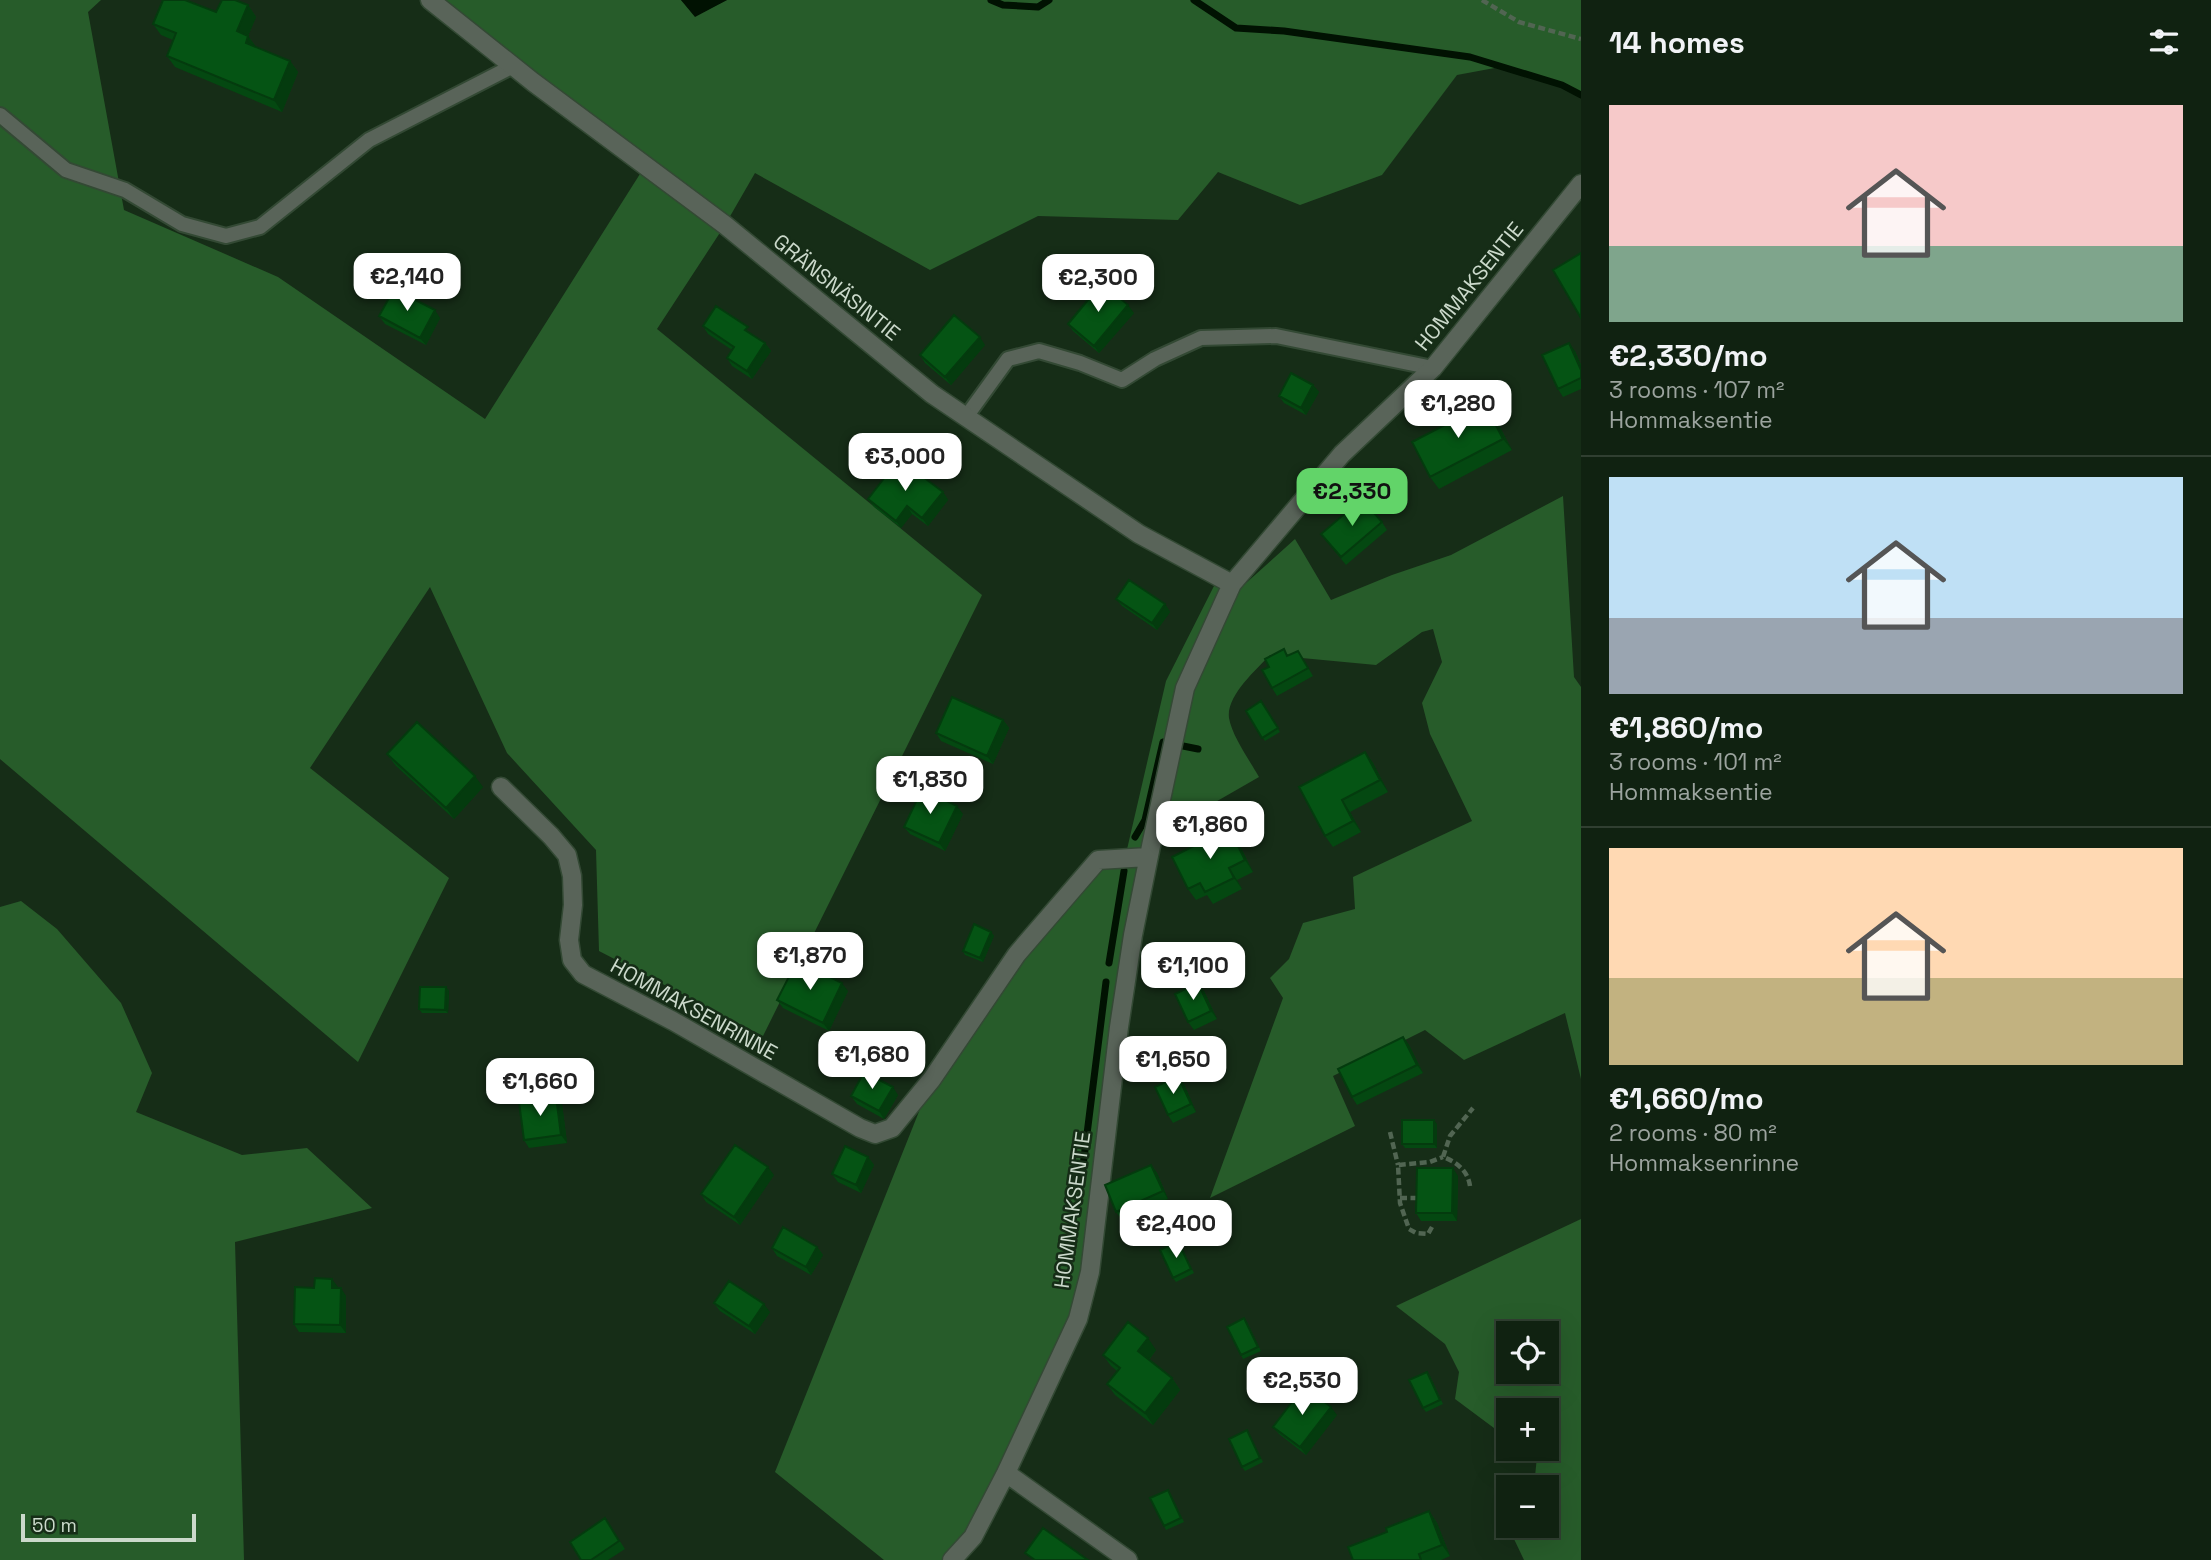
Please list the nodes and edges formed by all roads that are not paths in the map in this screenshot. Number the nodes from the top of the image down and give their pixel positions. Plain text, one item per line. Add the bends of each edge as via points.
1 (430, 0) edge
2 (513, 66) junction
3 (0, 115) edge
4 (1581, 184) edge
5 (1433, 368) junction
6 (966, 417) junction
7 (1232, 584) junction
8 (501, 787) dead end
9 (1148, 857) junction
10 (1006, 1473) junction
11 (952, 1560) edge
12 (1128, 1560) edge

1 - 2 street, GRÄNSNÄSINTIE
2 - 3 lane via 369,140 260,227 226,236 181,224 125,190 66,170
2 - 6 street, GRÄNSNÄSINTIE via 725,225
4 - 5 street, HOMMAKSENTIE
5 - 6 lane via 1276,336 1201,338 1122,380 1040,351 1008,359
5 - 7 street, HOMMAKSENTIE via 1342,454
6 - 7 street, GRÄNSNÄSINTIE via 1139,534
7 - 9 street, HOMMAKSENTIE via 1185,688
8 - 9 street, HOMMAKSENRINNE via 567,856 573,905 569,940 572,960 583,974 875,1133 892,1128 932,1079 1017,954 1098,860
9 - 10 street, HOMMAKSENTIE via 1126,980 1090,1272 1078,1318
10 - 11 street, HOMMAKSENTIE via 973,1537
10 - 12 street

